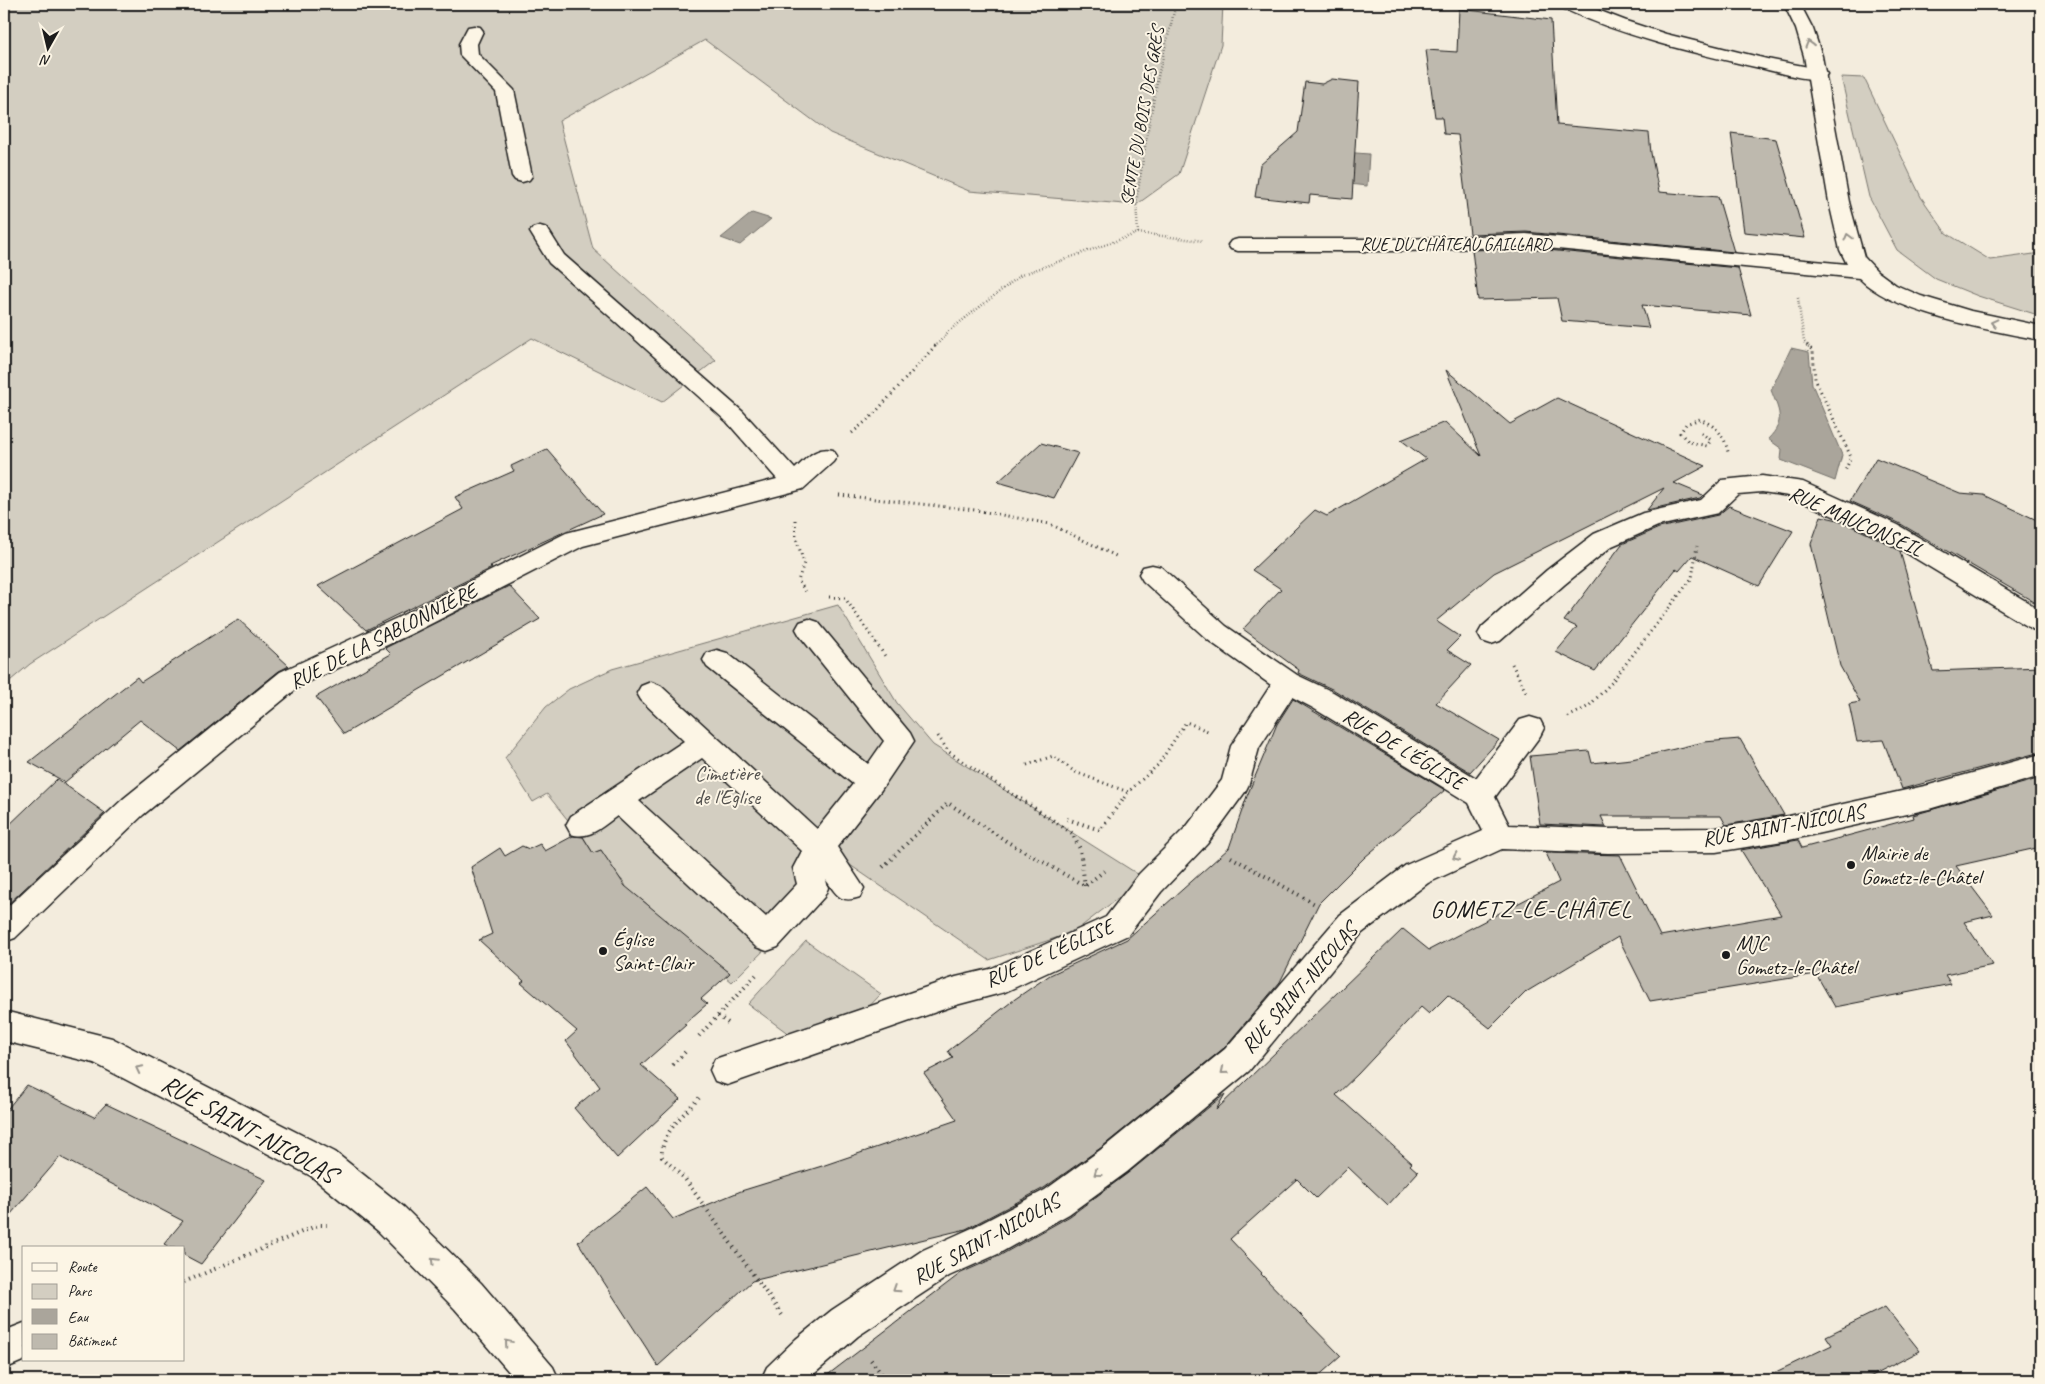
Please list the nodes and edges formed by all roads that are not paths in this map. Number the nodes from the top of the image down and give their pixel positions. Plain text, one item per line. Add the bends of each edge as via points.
1 (1568, 4) edge
2 (1792, 4) edge
3 (474, 31) dead end
4 (1818, 74) junction
5 (522, 176) dead end
6 (540, 232) dead end
7 (1238, 245) road end
8 (1863, 272) junction
9 (2041, 334) edge
10 (824, 456) road end
11 (794, 483) junction
12 (1152, 574) road end
13 (2041, 622) edge
14 (809, 629) dead end
15 (1491, 634) dead end
16 (717, 660) dead end
17 (1287, 682) junction
18 (651, 693) dead end
19 (1530, 728) road end
20 (704, 742) junction
21 (2041, 765) edge
22 (871, 782) junction
23 (1480, 795) junction
24 (618, 799) junction
25 (581, 825) dead end
26 (1500, 837) junction
27 (820, 847) junction
28 (849, 888) dead end
29 (4, 929) edge
30 (4, 1026) edge
31 (727, 1070) road end
32 (22, 1343) edge
33 (4, 1350) edge
34 (540, 1380) edge
35 (780, 1380) edge

1 - 4 street via 1597,18 1662,39
4 -> 2 street via 1810,44
3 - 5 street via 468,44 468,55 505,90
8 -> 4 street via 1854,259 1840,210
6 - 11 street via 556,259 735,417
7 - 8 street, RUE DU CHÂTEAU GAILLARD via 1406,245 1526,240
9 -> 8 street via 1942,311 1902,296
10 - 11 street, RUE DE LA SABLONNIÈRE
11 - 29 street, RUE DE LA SABLONNIÈRE via 575,539 290,680 133,807
12 - 17 street, RUE DE L'ÉGLISE via 1217,633
13 - 15 street, RUE MAUCONSEIL via 1889,530 1794,488 1762,484 1731,486 1709,507 1652,518 1604,540
14 - 22 street via 900,741
16 - 22 street
17 - 23 street, RUE DE L'ÉGLISE via 1323,700
17 - 31 street, RUE DE L'ÉGLISE via 1245,746 1235,784 1197,835 1150,883 1117,926 994,982 956,991
18 - 20 street
19 - 23 street
20 - 24 street
20 - 27 street
21 - 26 street, RUE SAINT-NICOLAS via 1929,797 1789,828 1716,840
22 - 27 street
23 - 26 street, RUE DE L'ÉGLISE
24 - 25 street
24 - 27 street via 767,937 813,888 808,868
26 -> 35 street, RUE SAINT-NICOLAS via 1417,874 1351,924 1237,1060 1115,1160 1057,1202 936,1263 845,1323
27 - 28 street
34 -> 30 street, RUE SAINT-NICOLAS via 468,1296 392,1218 323,1164 100,1049
32 - 33 street

